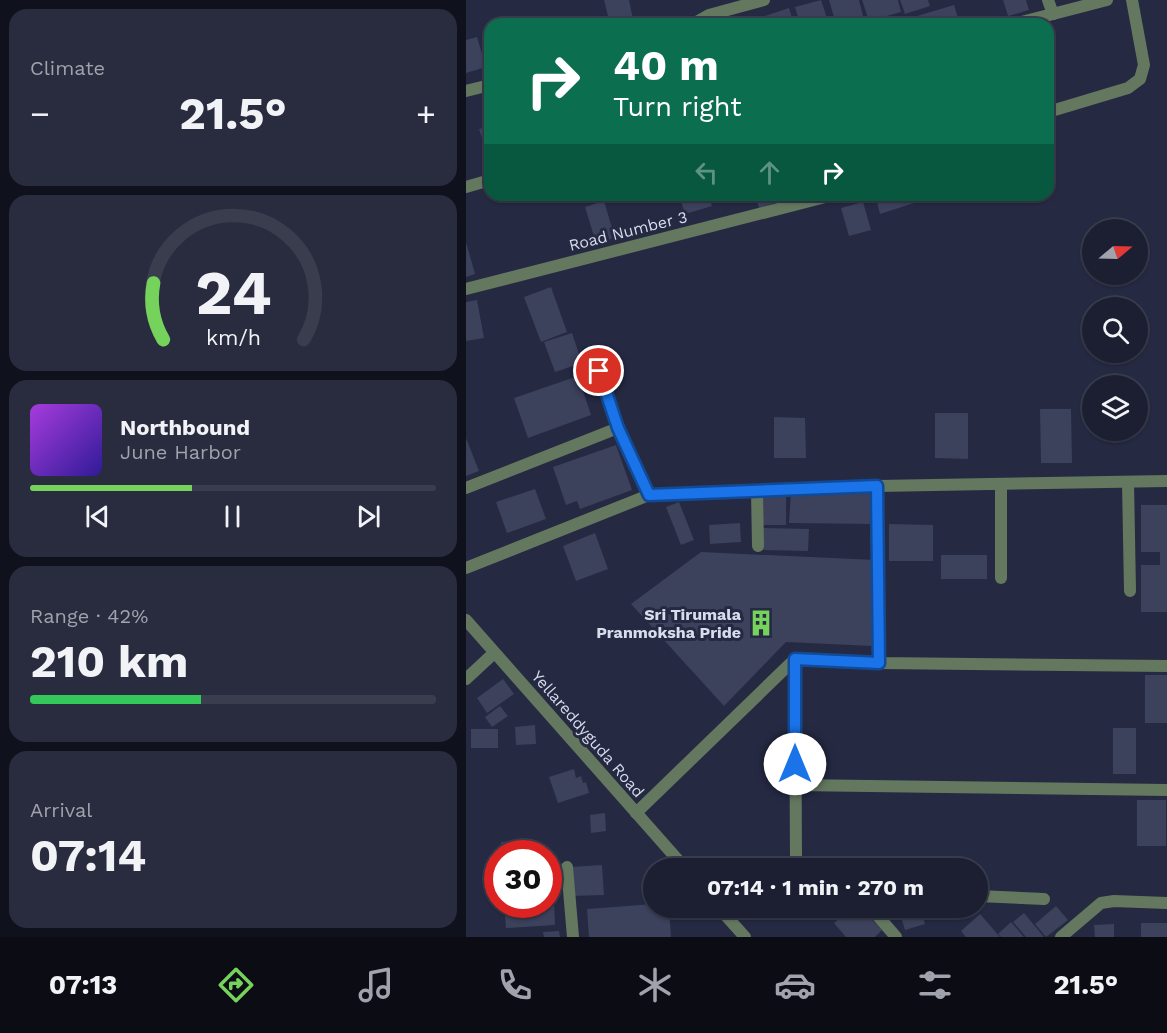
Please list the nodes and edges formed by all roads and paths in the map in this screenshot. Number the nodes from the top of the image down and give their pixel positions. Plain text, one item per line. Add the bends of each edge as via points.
1 (764, 0) edge
2 (1048, 0) edge
3 (1107, 0) edge
4 (1132, 0) edge
5 (1053, 14) junction
6 (704, 18) edge
7 (1037, 18) edge
8 (484, 86) edge
9 (466, 91) edge
10 (1054, 110) edge
11 (484, 182) edge
12 (466, 187) edge
13 (810, 201) edge
14 (466, 289) edge
15 (599, 371) dead end
16 (618, 428) junction
17 (1166, 481) edge
18 (1128, 482) junction
19 (1001, 484) junction
20 (877, 486) junction
21 (466, 488) edge
22 (757, 490) junction
23 (649, 495) junction
24 (758, 546) dead end
25 (466, 568) edge
26 (1001, 578) dead end
27 (1130, 591) dead end
28 (466, 620) edge
29 (494, 653) junction
30 (795, 659) junction
31 (879, 663) junction
32 (1166, 666) edge
33 (466, 680) edge
34 (795, 785) junction
35 (1166, 790) edge
36 (636, 813) junction
37 (676, 858) edge
38 (796, 858) edge
39 (567, 867) dead end
40 (988, 896) edge
41 (1044, 899) dead end
42 (1166, 903) edge
43 (729, 918) edge
44 (880, 918) edge
45 (573, 937) edge
46 (745, 937) edge
47 (896, 937) edge
48 (1061, 937) edge

1 - 6 street
2 - 5 street
3 - 5 street
4 - 10 street via 1144,65 1140,79 1128,88
5 - 7 street
8 - 9 street
11 - 12 street
13 - 14 street, Road Number 3
15 - 16 street
16 - 21 street
16 - 23 street
17 - 18 street
18 - 19 street
18 - 27 street
19 - 20 street
19 - 26 street
20 - 22 street
20 - 31 street
22 - 23 street
22 - 24 street
23 - 25 street
28 - 29 street, Yellareddyguda Road
29 - 33 street
29 - 36 street, Yellareddyguda Road
30 - 31 street
30 - 34 street
30 - 36 street
31 - 32 street
34 - 35 street
34 - 38 street
36 - 37 street, Yellareddyguda Road
39 - 45 street
40 - 41 street
42 - 48 street via 1100,903
43 - 46 street
44 - 47 street

